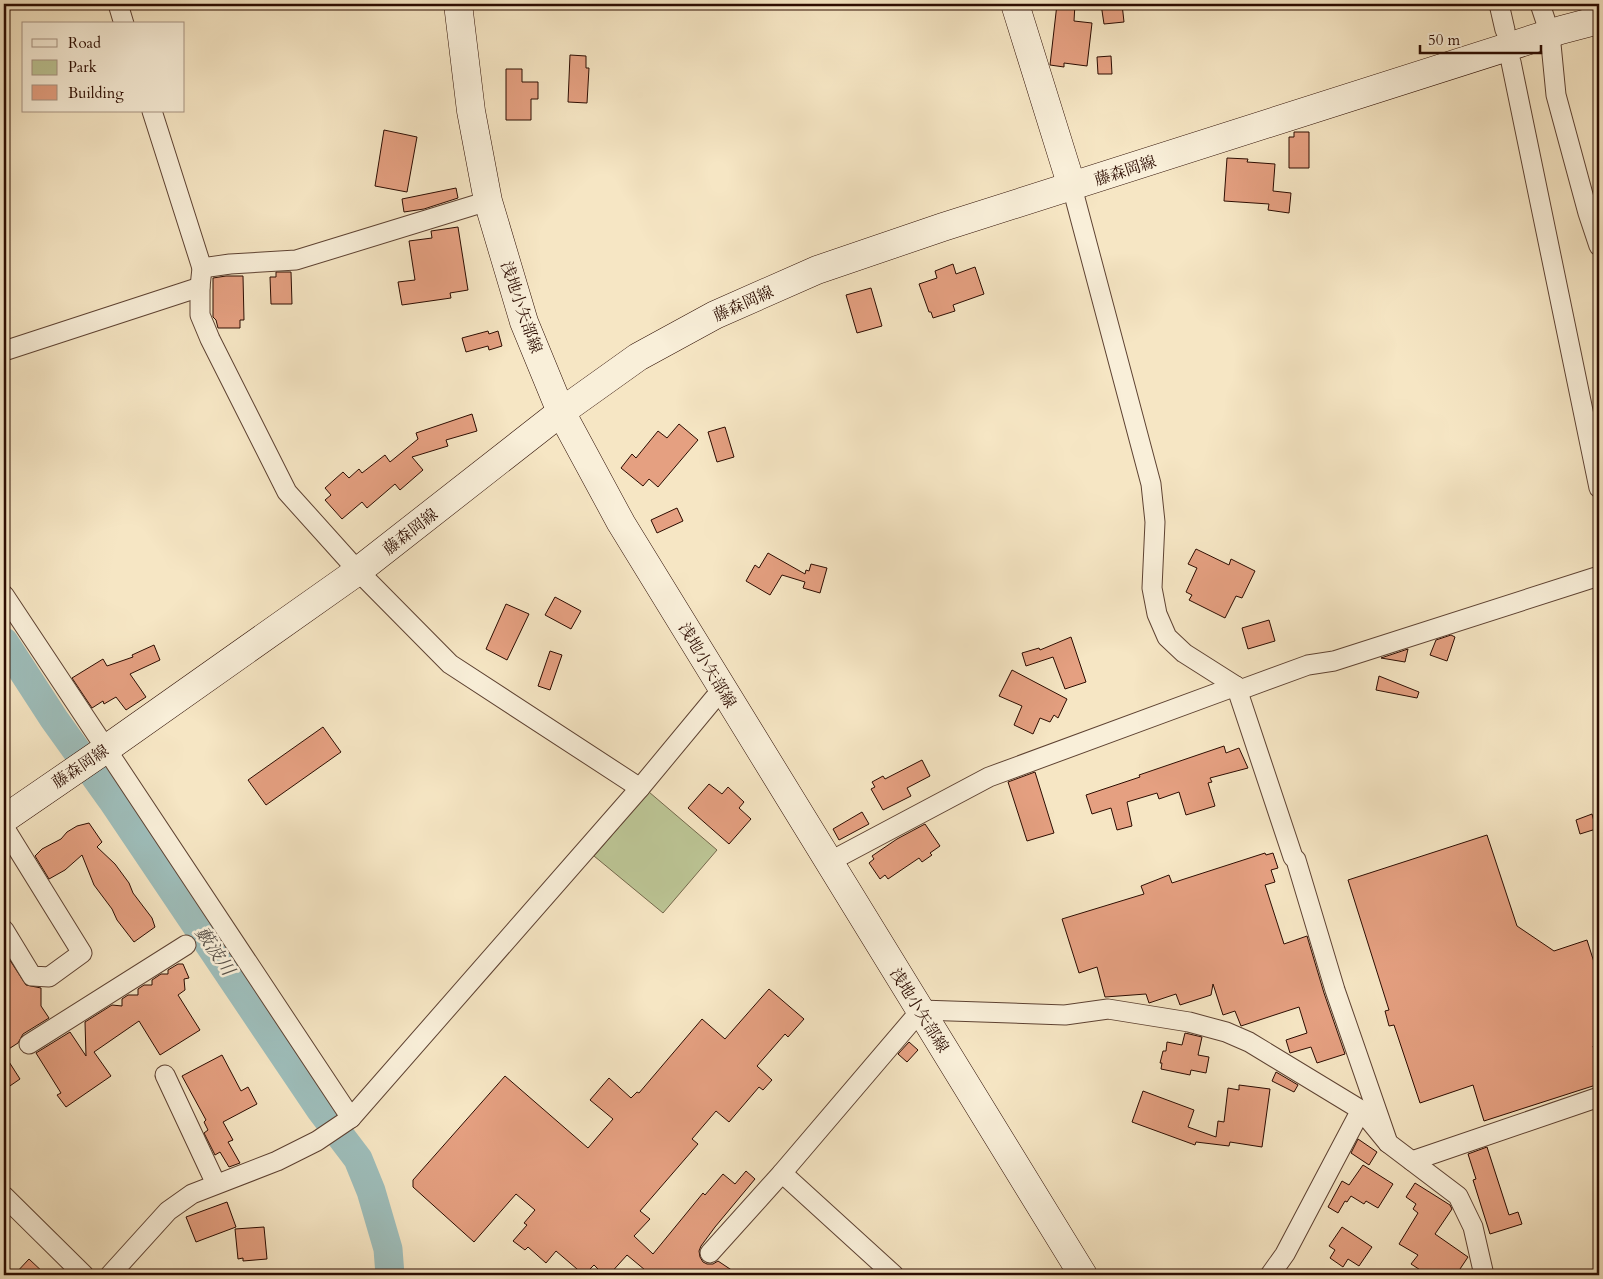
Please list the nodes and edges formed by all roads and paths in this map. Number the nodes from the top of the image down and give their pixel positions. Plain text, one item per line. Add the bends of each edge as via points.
1 (118, 4) edge
2 (458, 4) edge
3 (1015, 4) edge
4 (1499, 4) edge
5 (1540, 4) edge
6 (1599, 20) edge
7 (123, 22) edge
8 (1504, 30) dead end
9 (1555, 32) junction
10 (1512, 62) dead end
11 (152, 112) edge
12 (1072, 186) junction
13 (488, 201) junction
14 (1599, 246) edge
15 (201, 278) junction
16 (4, 351) edge
17 (561, 412) junction
18 (1599, 488) edge
19 (358, 571) junction
20 (1599, 576) edge
21 (4, 595) edge
22 (722, 689) junction
23 (1236, 689) junction
24 (106, 749) junction
25 (640, 788) junction
26 (4, 818) edge
27 (4, 828) edge
28 (829, 862) junction
29 (4, 930) edge
30 (186, 945) dead end
31 (920, 1010) junction
32 (29, 1044) dead end
33 (165, 1075) dead end
34 (1599, 1097) edge
35 (1361, 1110) junction
36 (351, 1118) junction
37 (1388, 1143) junction
38 (1412, 1161) junction
39 (782, 1173) junction
40 (216, 1184) junction
41 (4, 1196) edge
42 (710, 1254) dead end
43 (84, 1275) edge
44 (110, 1275) edge
45 (894, 1275) edge
46 (1083, 1275) edge
47 (1270, 1275) edge
48 (1484, 1275) edge

1 - 7 street
2 - 13 main road, 浅地小矢部線 via 470,111
3 - 12 main road
4 - 8 street
5 - 9 street
6 - 9 main road, 藤森岡線
9 - 12 main road, 藤森岡線
9 - 14 street via 1556,95
10 - 18 street
11 - 15 street
12 - 17 main road, 藤森岡線 via 817,270 715,315 638,357
12 - 23 street via 1151,484 1155,522 1152,588 1157,614 1168,636 1184,653
13 - 15 street via 296,260 230,264
13 - 17 main road, 浅地小矢部線 via 524,322
15 - 16 street
15 - 19 street via 200,315 287,492
17 - 19 main road, 藤森岡線
17 - 22 main road, 浅地小矢部線 via 621,522
19 - 24 main road, 藤森岡線
19 - 25 street via 450,664
20 - 23 street
21 - 24 street
22 - 25 street
22 - 28 main road, 浅地小矢部線
23 - 28 street via 989,777
23 - 37 street via 1296,860 1335,990
24 - 26 main road, 藤森岡線
24 - 36 street
25 - 36 street
27 - 29 street via 82,953 49,977 32,976
28 - 31 main road, 浅地小矢部線
30 - 32 street
31 - 35 street via 1064,1015 1108,1009 1189,1022 1249,1042
31 - 39 street
31 - 46 main road, 浅地小矢部線
33 - 40 street
34 - 38 street
35 - 37 street
35 - 47 street via 1285,1254
36 - 40 street via 317,1141 277,1161
37 - 38 street
38 - 48 street via 1458,1196 1473,1227
39 - 42 street
39 - 45 street
40 - 44 street via 192,1194 168,1211
41 - 43 street

